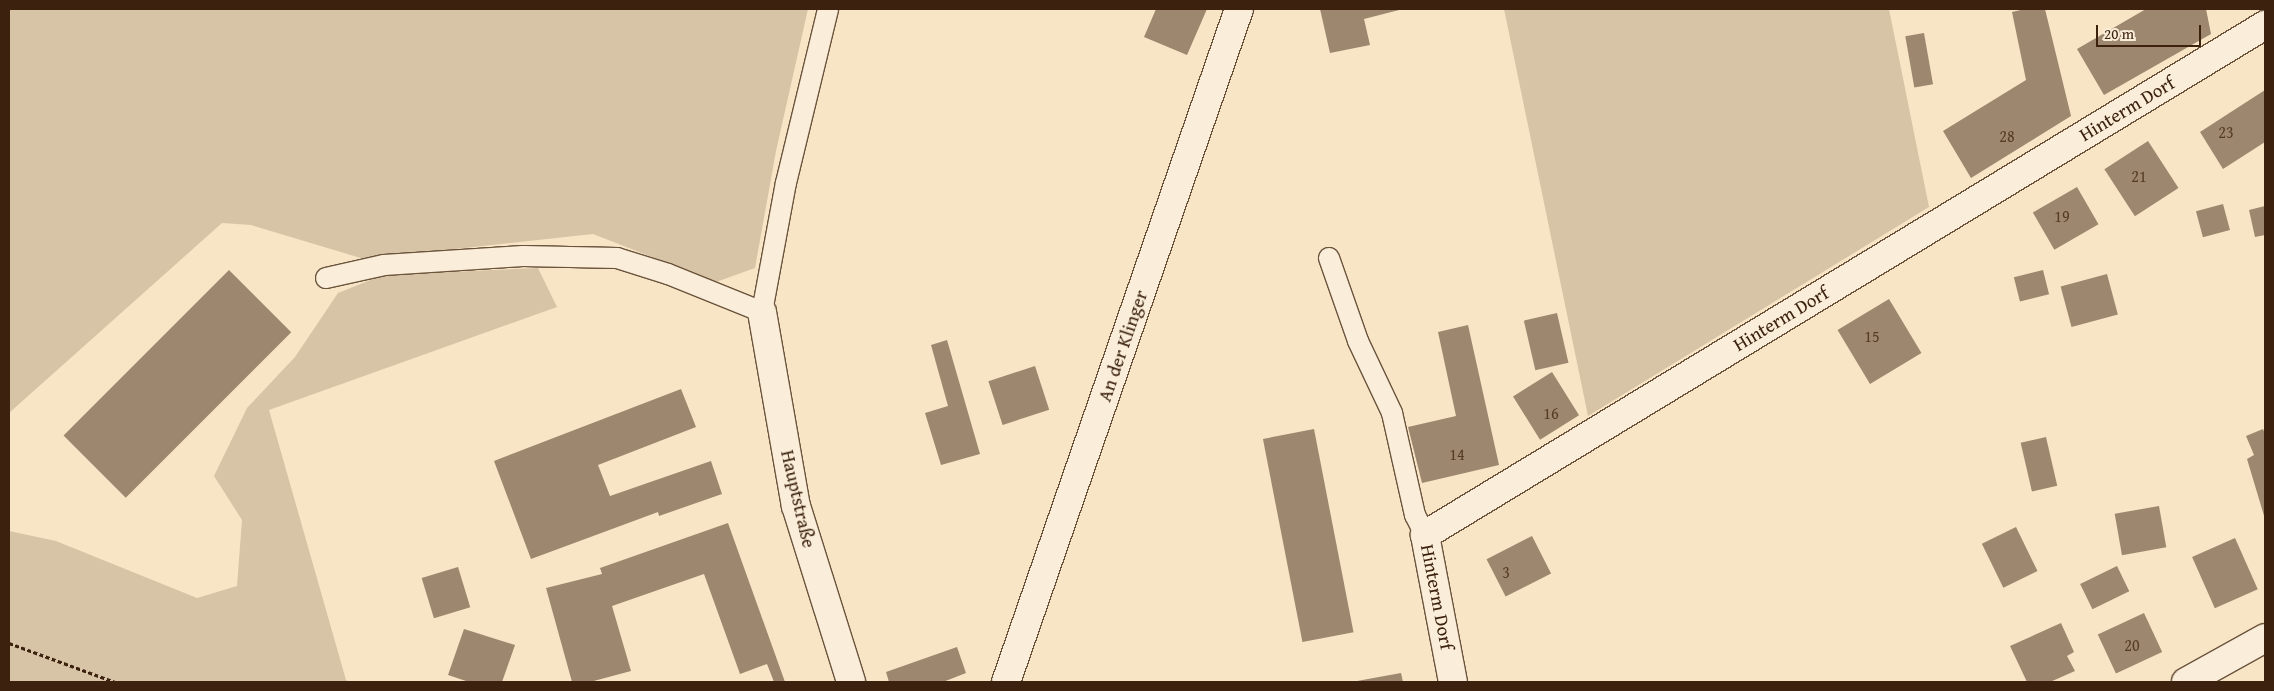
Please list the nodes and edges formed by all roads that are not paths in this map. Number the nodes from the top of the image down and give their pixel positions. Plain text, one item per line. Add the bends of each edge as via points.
1 (828, 9) edge
2 (1239, 9) edge
3 (2265, 25) edge
4 (1329, 258) dead end
5 (326, 278) dead end
6 (762, 312) junction
7 (1425, 535) junction
8 (2265, 638) edge
9 (850, 682) edge
10 (1006, 682) edge
11 (1453, 682) edge
12 (2186, 682) edge

1 - 6 lane via 786,183
2 - 10 street, An der Klinger
3 - 7 street, Hinterm Dorf
4 - 7 lane via 1358,341 1389,404 1415,515
5 - 6 lane via 384,265 522,256 617,258 668,274
6 - 9 street, Hauptstraße via 796,506
7 - 11 street, Hinterm Dorf
8 - 12 street

